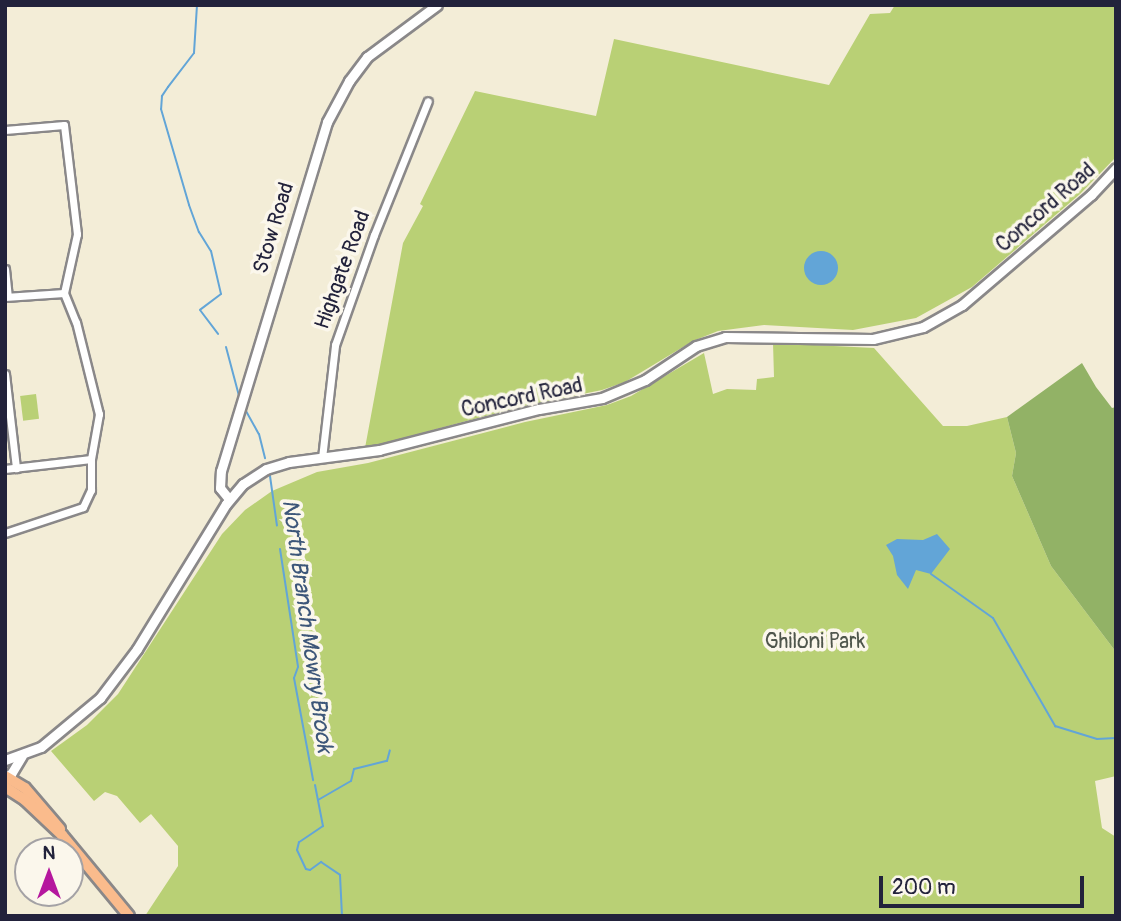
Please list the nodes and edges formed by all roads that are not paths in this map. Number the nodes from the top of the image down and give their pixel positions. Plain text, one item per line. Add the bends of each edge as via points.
1 (437, 5) edge
2 (428, 102) dead end
3 (5, 130) edge
4 (1116, 168) edge
5 (5, 269) edge
6 (64, 293) junction
7 (6, 296) edge
8 (5, 374) edge
9 (322, 458) junction
10 (91, 459) junction
11 (16, 468) junction
12 (5, 469) edge
13 (229, 499) junction
14 (5, 533) edge
15 (22, 756) junction
16 (6, 761) edge
17 (6, 782) edge
18 (129, 916) edge

1 - 13 street, Stow Road via 367,57 341,94 321,136 221,471 220,488
2 - 9 street, Highgate Road via 335,345
3 - 6 street via 64,125 76,234
4 - 9 street, Concord Road via 1091,195 962,304 923,327 873,339 725,337 696,346 645,380 602,398 539,409 379,450
5 - 7 street
6 - 7 street
6 - 10 street via 99,414
8 - 11 street
9 - 13 street, Concord Road via 266,469
10 - 11 street
10 - 14 street via 91,490 83,507
11 - 12 street
13 - 15 street, Concord Road via 111,686 54,738
15 - 16 street, Concord Road
15 - 17 street
17 - 18 main road via 62,835

